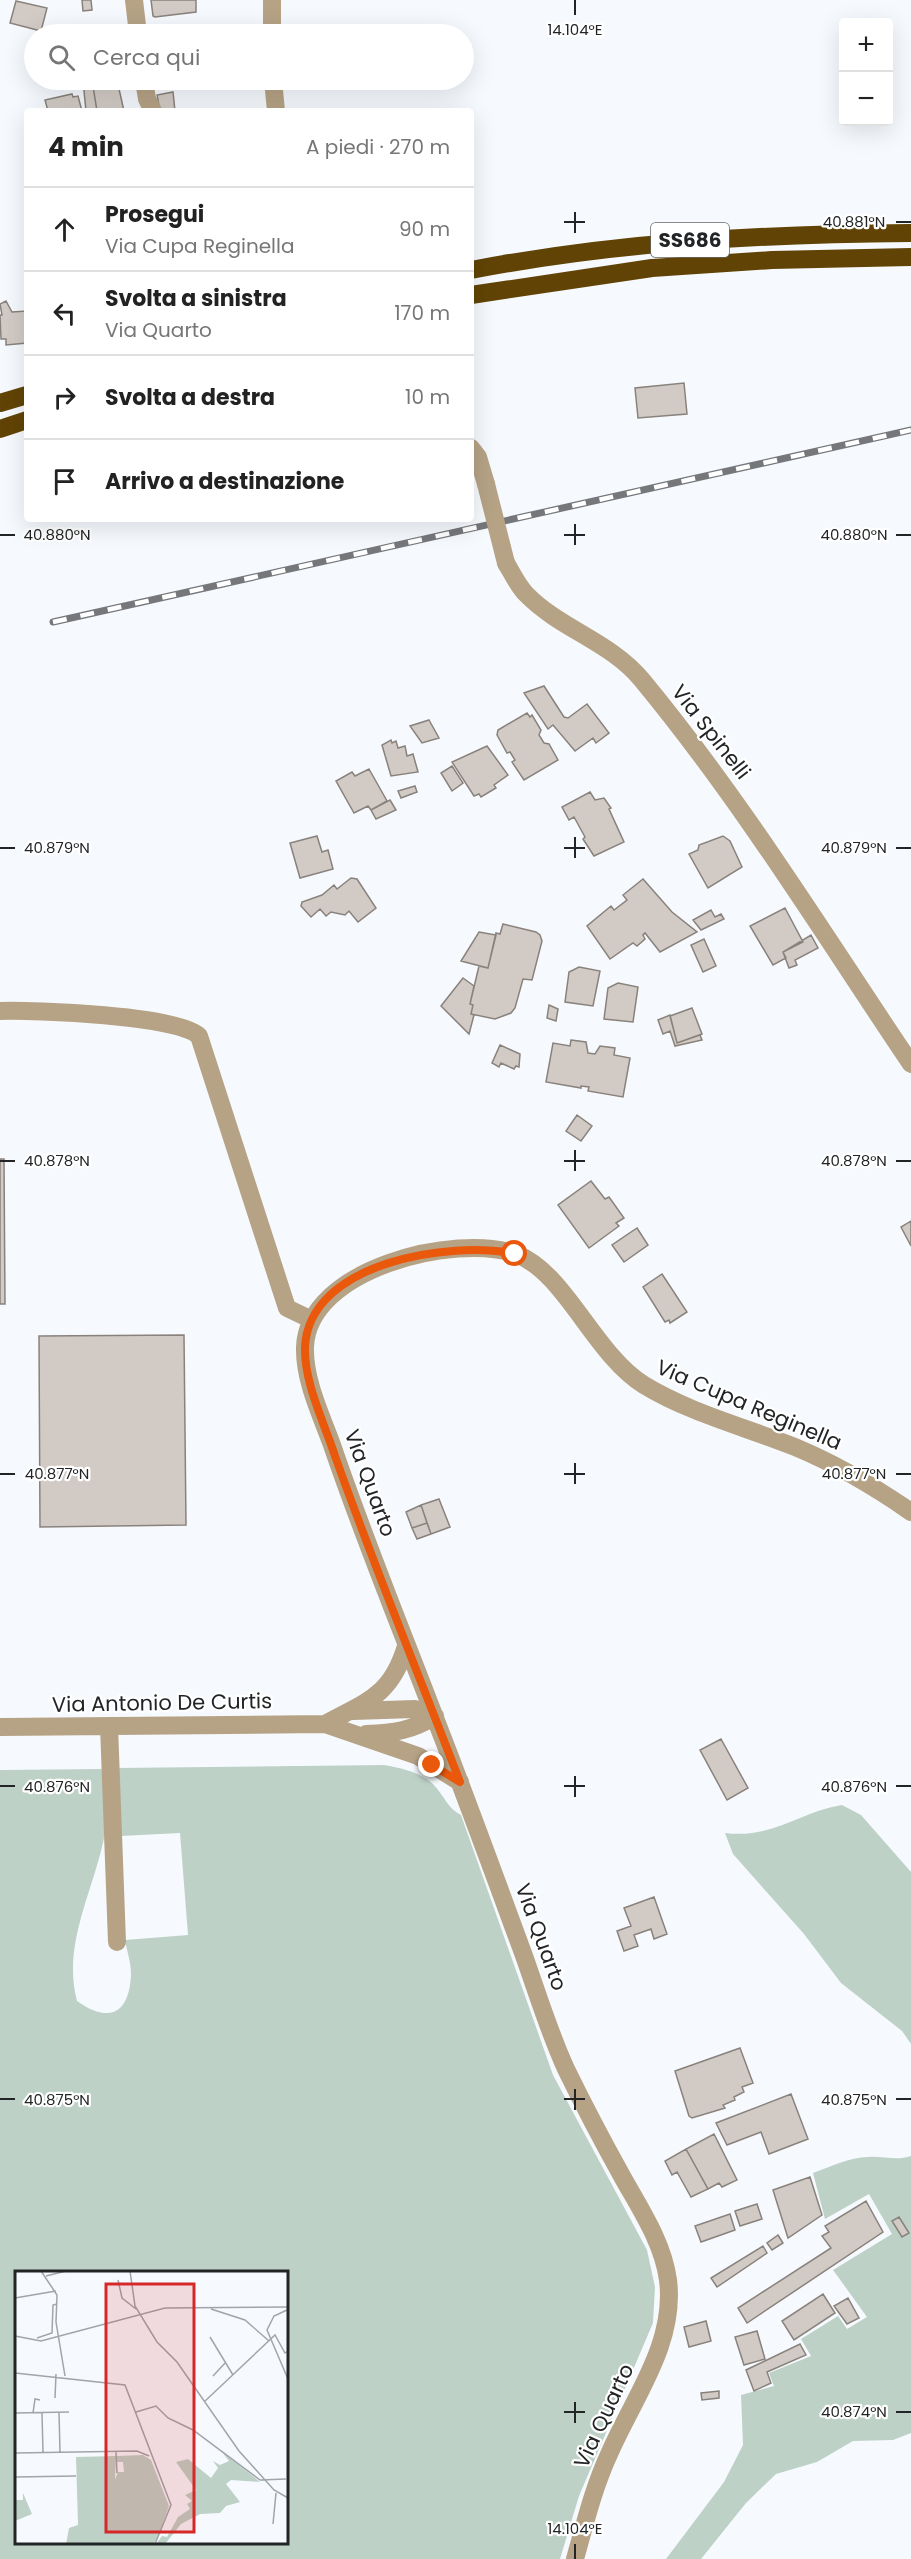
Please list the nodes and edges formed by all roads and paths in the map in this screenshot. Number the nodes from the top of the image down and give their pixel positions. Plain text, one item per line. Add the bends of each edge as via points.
1 (134, 0) edge
2 (272, 0) edge
3 (137, 24) edge
4 (272, 24) edge
5 (146, 90) edge
6 (274, 90) edge
7 (152, 108) edge
8 (276, 108) edge
9 (911, 233) edge
10 (911, 257) edge
11 (474, 269) edge
12 (474, 295) edge
13 (24, 396) edge
14 (0, 404) edge
15 (24, 421) edge
16 (0, 429) edge
17 (474, 452) edge
18 (0, 1011) edge
19 (911, 1064) edge
20 (312, 1320) junction
21 (911, 1512) edge
22 (406, 1646) junction
23 (348, 1711) junction
24 (435, 1716) junction
25 (325, 1724) junction
26 (109, 1726) junction
27 (0, 1727) edge
28 (349, 1734) junction
29 (460, 1782) junction
30 (117, 1942) dead end
31 (575, 2559) edge

1 - 3 street
2 - 4 street
5 - 7 street
6 - 8 street
9 - 11 highway, SS686 via 672,242 540,256
10 - 12 highway, SS686 via 652,268
13 - 14 highway
15 - 16 highway
17 - 19 street, Via Spinelli, bridge via 506,563 525,593 614,654 641,678 737,804
18 - 20 street via 141,1020 188,1027 199,1036 287,1308
20 - 21 street, Via Cupa Reginella via 337,1289 387,1264 449,1250 487,1248 515,1254 541,1268 596,1340 636,1380 687,1405 800,1449
20 - 22 street, Via Quarto via 305,1348 313,1389
22 - 23 street via 399,1669 386,1688
22 - 24 street, Via Quarto
23 - 24 street via 415,1709
23 - 25 street
24 - 28 street via 398,1733
24 - 29 street, Via Quarto
25 - 26 street, Via Antonio De Curtis
25 - 28 street
26 - 27 street, Via Antonio De Curtis
26 - 30 street via 119,1889
28 - 29 street via 418,1756
29 - 31 street, Via Quarto via 563,2062 657,2242 667,2276 666,2331 599,2479

